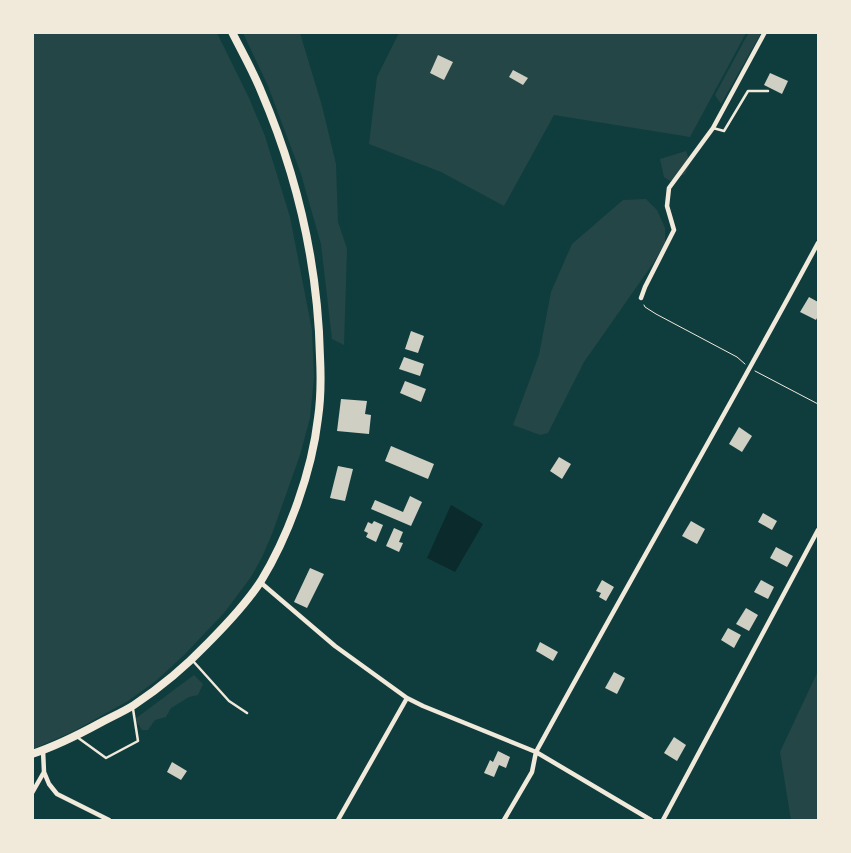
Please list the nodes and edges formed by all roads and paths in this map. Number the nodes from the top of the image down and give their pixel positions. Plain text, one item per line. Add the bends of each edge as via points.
1 (232, 32) edge
2 (765, 32) edge
3 (768, 91) dead end
4 (713, 128) junction
5 (818, 243) edge
6 (641, 298) joint
7 (750, 369) junction
8 (818, 404) edge
9 (818, 530) edge
10 (260, 582) junction
11 (192, 659) junction
12 (408, 698) junction
13 (133, 706) junction
14 (247, 713) dead end
15 (75, 736) junction
16 (43, 750) junction
17 (536, 752) junction
18 (32, 754) edge
19 (44, 772) junction
20 (32, 793) edge
21 (109, 820) edge
22 (338, 820) edge
23 (504, 820) edge
24 (651, 820) edge
25 (663, 820) edge

1 - 10 main road via 261,90 290,171 309,246 320,328 318,417 312,454 285,534
2 - 4 street
3 - 4 lane via 748,91 724,131
4 - 6 street via 669,188 667,206 674,230
5 - 7 street
6 - 7 path via 645,307 736,357
7 - 8 path
7 - 17 street
9 - 25 street
10 - 11 main road via 235,616
10 - 12 street via 335,646
11 - 13 main road
11 - 14 lane via 229,701
12 - 17 street
12 - 22 street
13 - 15 main road
13 - 15 lane via 138,741 106,758
15 - 16 main road
16 - 18 main road
16 - 19 street
17 - 23 street via 532,772
17 - 24 street
19 - 20 street
19 - 21 street via 57,794

